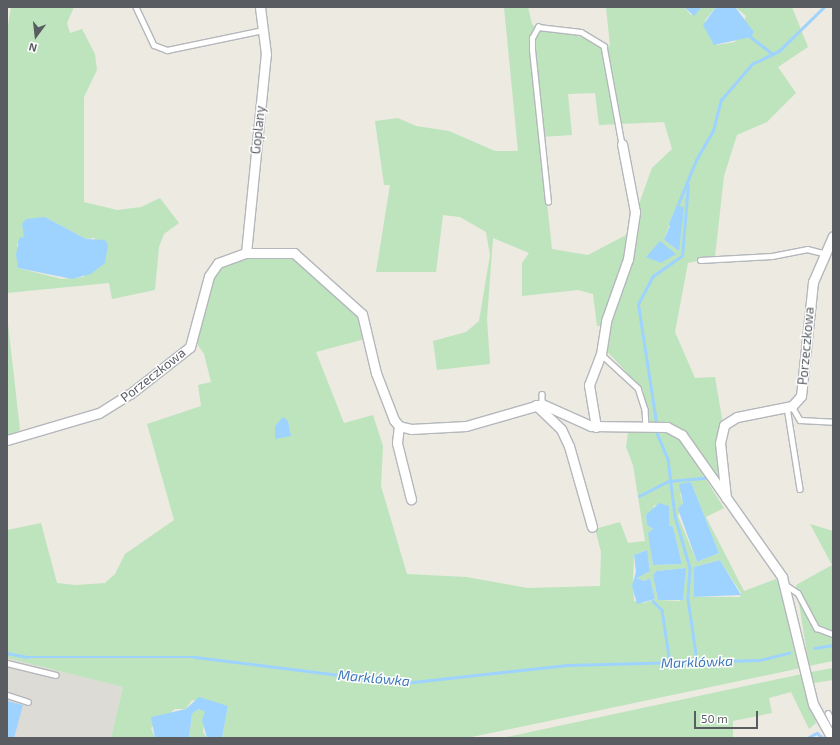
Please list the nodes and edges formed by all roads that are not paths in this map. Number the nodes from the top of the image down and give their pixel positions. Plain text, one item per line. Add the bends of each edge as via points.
1 (136, 7) edge
2 (260, 7) edge
3 (266, 30) junction
4 (622, 144) joint
5 (548, 202) dead end
6 (833, 236) edge
7 (246, 253) junction
8 (823, 253) junction
9 (700, 260) dead end
10 (601, 354) junction
11 (540, 401) junction
12 (790, 407) junction
13 (833, 422) edge
14 (399, 426) junction
15 (596, 427) junction
16 (646, 428) junction
17 (7, 440) edge
18 (800, 489) dead end
19 (411, 498) dead end
20 (726, 498) junction
21 (592, 527) dead end
22 (786, 585) junction
23 (833, 634) edge
24 (7, 663) edge
25 (56, 675) dead end
26 (7, 695) edge
27 (28, 702) dead end
28 (828, 714) dead end
29 (833, 724) edge
30 (832, 738) edge

1 - 3 lane via 150,39 167,50
2 - 3 street, Goplany
3 - 7 street, Goplany
4 - 5 lane via 604,46 581,32 538,27 532,38 534,78
4 - 10 street via 635,212 628,259 606,321
6 - 8 street, Porzeczkowa
7 - 14 street, Porzeczkowa via 294,253 356,305 366,326 384,399
7 - 17 street, Porzeczkowa via 214,266 190,347 130,394 98,413
8 - 9 lane via 807,249 772,256
8 - 12 street, Porzeczkowa via 810,297 803,388 798,403
10 - 15 street via 589,385
10 - 16 lane via 638,388
11 - 14 street via 466,426 411,429
11 - 15 street
11 - 21 street via 566,440
12 - 13 lane via 800,420
12 - 18 lane
12 - 20 street via 738,417 724,425 720,443
14 - 19 street via 397,443
15 - 16 street
16 - 20 street via 667,427 682,435
20 - 22 street
22 - 23 lane via 798,593 817,628
22 - 30 street via 813,704
24 - 25 lane
26 - 27 lane
28 - 29 lane

